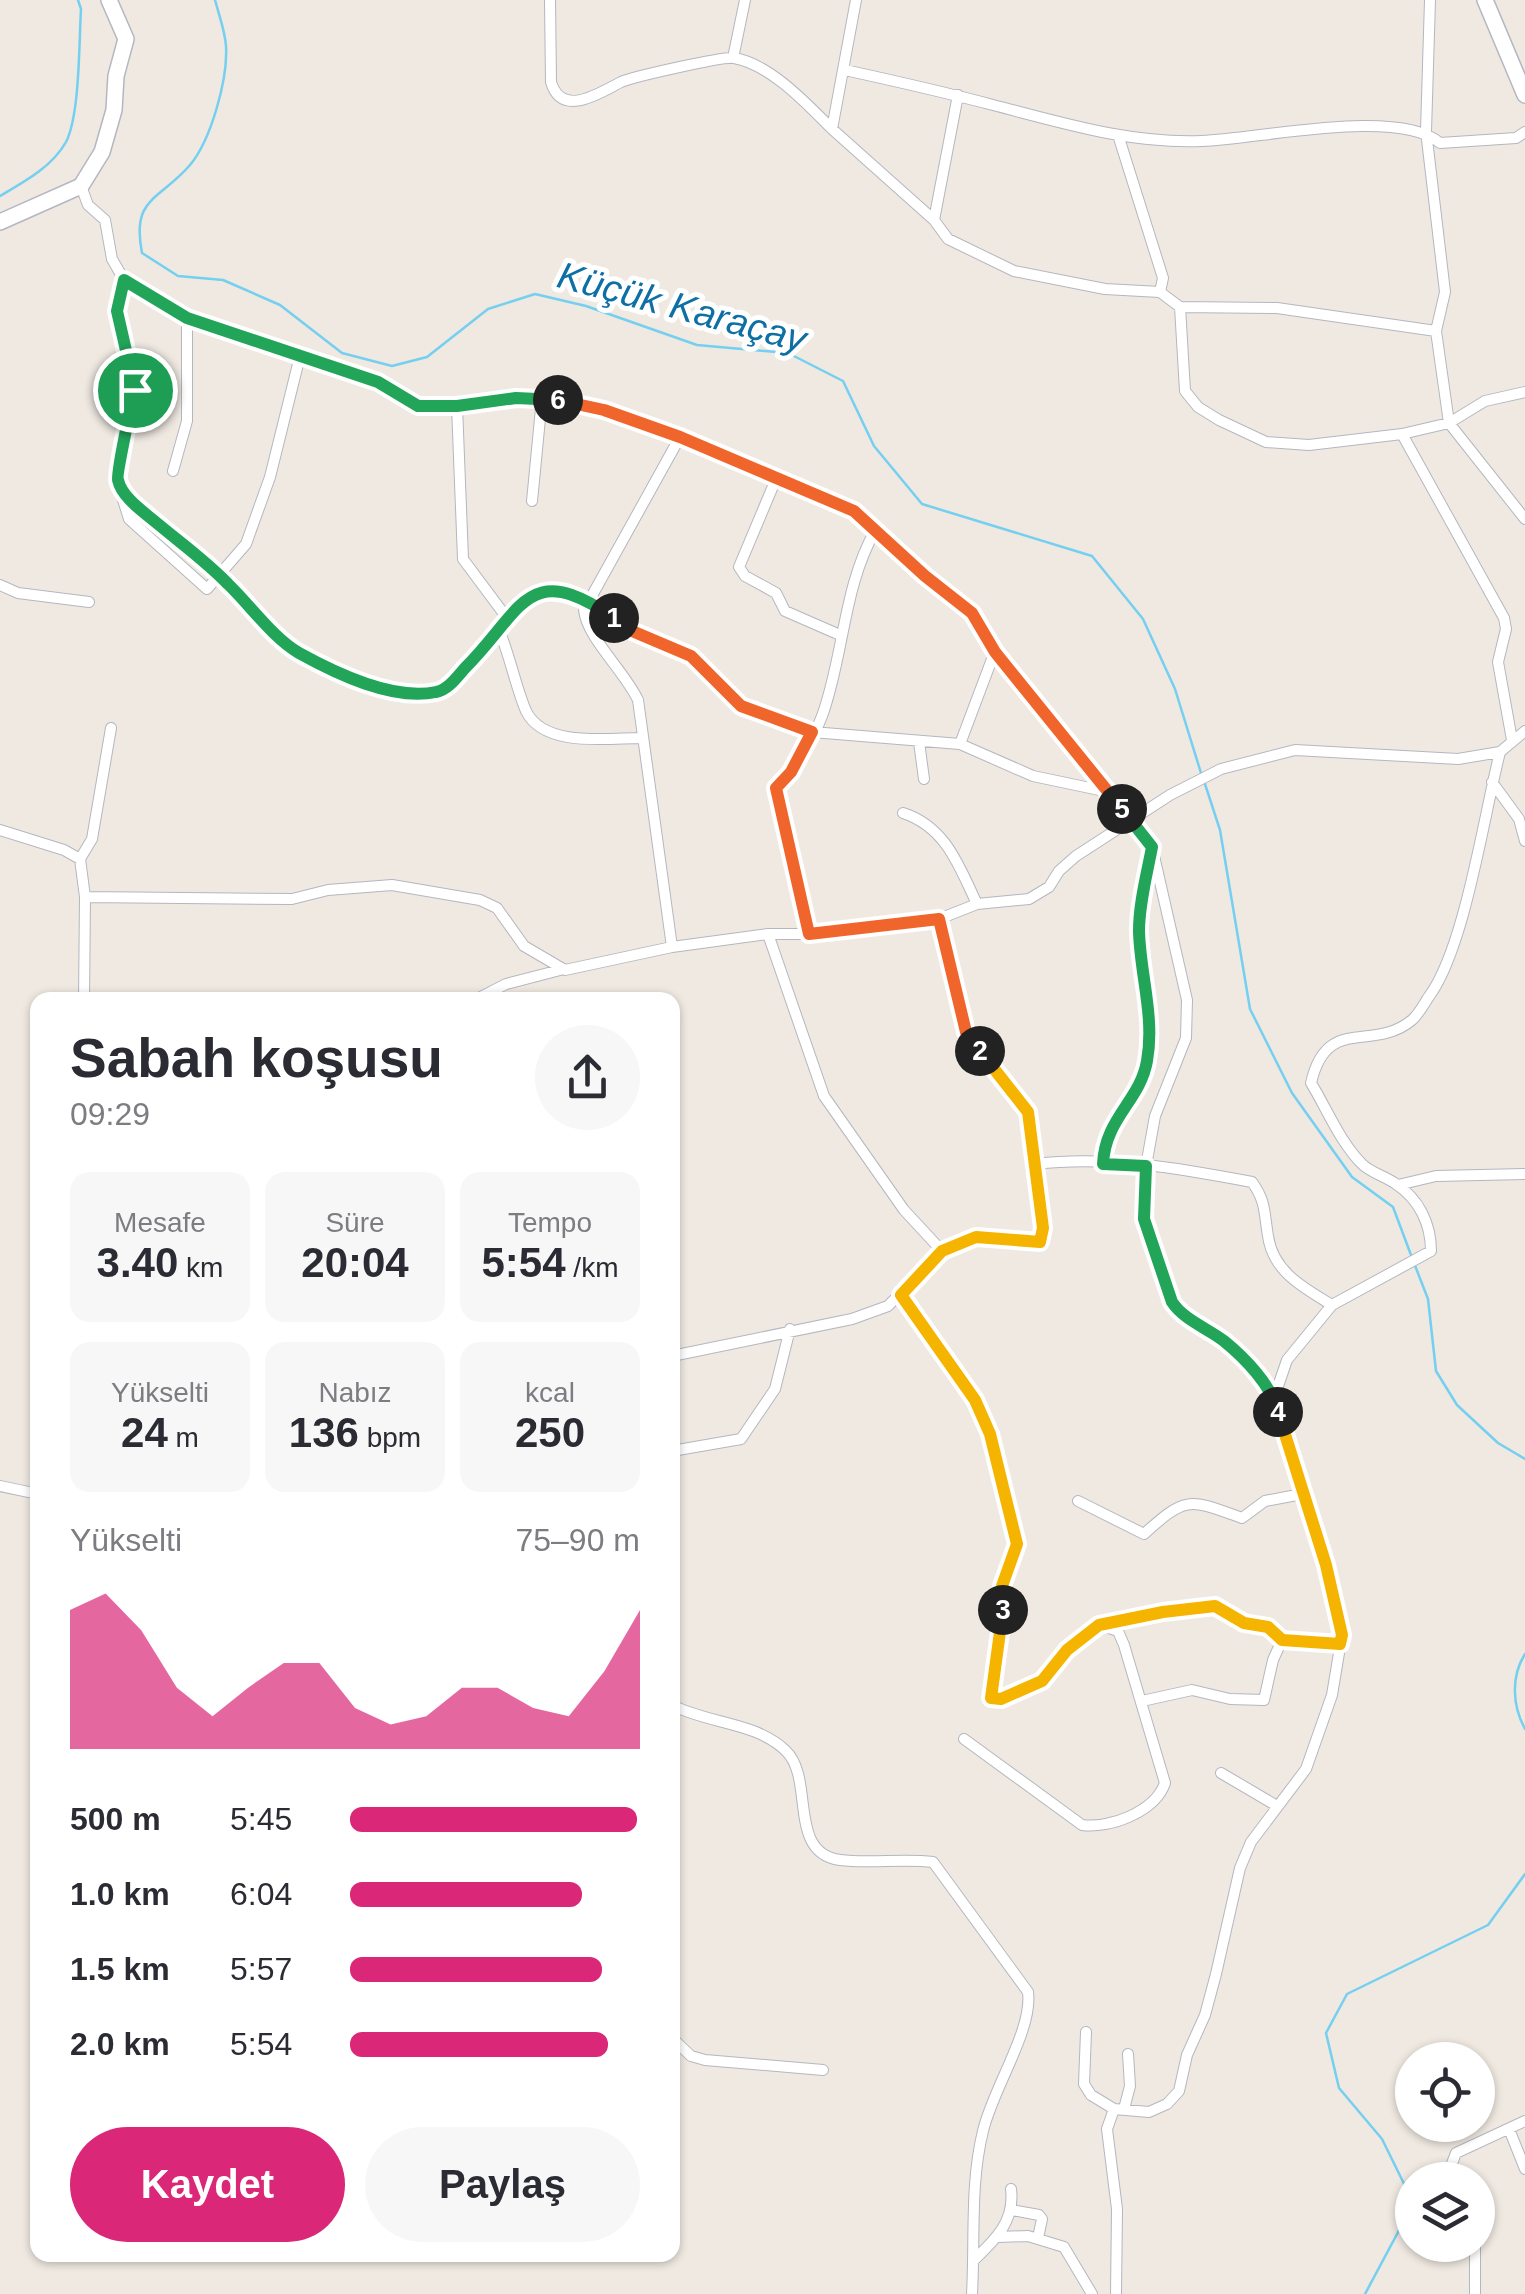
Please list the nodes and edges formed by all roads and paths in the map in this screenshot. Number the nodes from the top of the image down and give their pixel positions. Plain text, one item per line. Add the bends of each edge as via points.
1 (109, 0) edge
2 (550, 0) edge
3 (745, 0) edge
4 (856, 0) edge
5 (1430, 0) edge
6 (1485, 0) edge
7 (733, 58) junction
8 (845, 70) junction
9 (958, 95) junction
10 (1525, 95) edge
11 (832, 129) junction
12 (1426, 131) junction
13 (1525, 132) edge
14 (1119, 138) junction
15 (82, 186) junction
16 (934, 220) junction
17 (0, 222) edge
18 (124, 280) junction
19 (1160, 292) junction
20 (1180, 307) junction
21 (187, 318) junction
22 (1436, 331) junction
23 (300, 356) junction
24 (1525, 392) edge
25 (542, 398) junction
26 (457, 406) junction
27 (1449, 423) junction
28 (1402, 434) junction
29 (680, 437) junction
30 (173, 470) dead end
31 (776, 479) junction
32 (118, 483) junction
33 (532, 501) dead end
34 (1525, 519) edge
35 (876, 529) junction
36 (219, 575) junction
37 (0, 585) edge
38 (590, 601) junction
39 (89, 602) dead end
40 (507, 618) junction
41 (499, 630) junction
42 (840, 635) junction
43 (995, 652) junction
44 (111, 728) dead end
45 (1525, 731) edge
46 (812, 732) junction
47 (642, 738) junction
48 (1512, 740) junction
49 (919, 742) junction
50 (960, 744) junction
51 (1500, 752) junction
52 (924, 779) dead end
53 (1492, 782) junction
54 (1109, 792) junction
55 (903, 813) dead end
56 (1133, 822) junction
57 (0, 830) edge
58 (1525, 841) edge
59 (1152, 847) junction
60 (80, 859) junction
61 (85, 897) junction
62 (977, 904) junction
63 (939, 919) junction
64 (768, 934) junction
65 (809, 934) junction
66 (672, 947) junction
67 (560, 970) junction
68 (84, 992) edge
69 (490, 992) edge
70 (1036, 1164) junction
71 (1103, 1164) junction
72 (1146, 1166) junction
73 (1525, 1174) edge
74 (1398, 1184) junction
75 (942, 1251) junction
76 (901, 1295) junction
77 (1332, 1305) junction
78 (790, 1329) junction
79 (680, 1354) edge
80 (1274, 1395) junction
81 (680, 1450) edge
82 (0, 1486) edge
83 (30, 1492) edge
84 (1302, 1494) junction
85 (1078, 1501) dead end
86 (1099, 1625) junction
87 (1282, 1640) junction
88 (1340, 1644) junction
89 (1142, 1701) junction
90 (680, 1709) edge
91 (964, 1739) dead end
92 (1221, 1773) dead end
93 (1276, 1806) junction
94 (1086, 2032) dead end
95 (680, 2046) edge
96 (1128, 2054) dead end
97 (824, 2070) dead end
98 (1119, 2109) junction
99 (1525, 2121) edge
100 (1510, 2129) junction
101 (1452, 2162) edge
102 (1525, 2169) edge
103 (1011, 2189) dead end
104 (1012, 2210) junction
105 (998, 2237) junction
106 (1038, 2238) junction
107 (974, 2260) junction
108 (1475, 2262) edge
109 (972, 2294) edge
110 (1092, 2294) edge
111 (1116, 2294) edge
112 (1474, 2294) edge

1 - 15 street via 126,39 106,138
2 - 7 street via 551,82 563,98 582,102 622,82
3 - 7 street
4 - 8 street
5 - 12 street
6 - 10 street
7 - 11 street via 790,87
8 - 9 street
8 - 11 street
9 - 14 street
9 - 16 street
11 - 16 street
12 - 13 street via 1440,143
12 - 14 street via 1288,130 1198,142
12 - 22 street via 1444,292
14 - 19 street via 1163,278
15 - 17 street
15 - 18 street via 88,205 105,220 112,259
16 - 19 street via 948,238 1014,271
18 - 21 street
18 - 32 street via 117,311 135,390
19 - 20 street
20 - 22 street via 1277,308
20 - 28 street via 1184,391 1219,420 1266,442 1324,444
21 - 23 street
21 - 30 street via 187,421
22 - 27 street
23 - 26 street via 378,382 418,406
23 - 36 street via 261,504 246,544
24 - 27 street via 1485,401
25 - 26 street
25 - 29 street via 604,410
25 - 33 street
26 - 40 street via 463,560
27 - 28 street
27 - 34 street
28 - 48 street via 1504,618 1498,662
29 - 31 street
29 - 38 street
31 - 35 street via 854,511
31 - 42 street via 739,567 776,593 786,611
32 - 36 street
32 - 36 street via 129,519 207,589
35 - 42 street
35 - 43 street via 972,613
36 - 41 street via 296,652 410,696 442,692
37 - 39 street
38 - 40 street via 557,588 534,594
38 - 46 street via 632,631 691,656 741,706
38 - 47 street via 586,629 626,674 638,700
40 - 41 street
41 - 47 street via 535,723 564,737
42 - 46 street via 821,719
43 - 50 street
43 - 54 street
44 - 60 street via 92,839
45 - 48 street
46 - 49 street
46 - 65 street via 776,788
47 - 66 street
48 - 51 street
49 - 50 street
49 - 52 street
50 - 54 street via 1033,776
51 - 53 street
51 - 56 street via 1458,759 1296,750 1221,768
53 - 58 street
53 - 74 street via 1453,947 1434,990 1411,1021 1328,1045 1316,1060 1311,1083 1364,1166
54 - 56 street
55 - 62 street via 944,839
56 - 59 street
56 - 62 street via 1076,856 1030,899
57 - 60 street
59 - 71 street via 1139,928 1148,1055 1144,1075 1110,1127
59 - 72 street via 1186,1000 1186,1038 1155,1116
60 - 61 street
61 - 67 street via 275,899 392,885 496,908 524,946
61 - 68 street
62 - 63 street
63 - 65 street
63 - 70 street via 966,1032 1028,1112
64 - 65 street
64 - 66 street
64 - 75 street via 824,1096 904,1210
66 - 67 street
67 - 69 street
70 - 71 street
70 - 75 street via 1040,1242 976,1237
71 - 72 street
72 - 77 street via 1252,1182 1265,1201 1276,1262
72 - 80 street via 1144,1219 1172,1302 1226,1342
73 - 74 street
74 - 77 street via 1428,1223 1431,1251
75 - 76 street
76 - 78 street via 852,1319
76 - 86 street via 975,1400 1014,1525 1017,1544 1002,1586 1004,1628 991,1698 1042,1681
77 - 80 street via 1287,1360
78 - 79 street
78 - 81 street via 775,1389 741,1439
80 - 84 street
82 - 83 street
84 - 85 street via 1265,1500 1242,1518 1184,1503 1144,1534
84 - 88 street via 1326,1565
86 - 87 street via 1215,1606 1244,1623 1268,1627
86 - 89 street via 1118,1631
87 - 88 street
87 - 89 street via 1264,1700 1192,1690
88 - 93 street via 1332,1695 1306,1769
89 - 91 street via 1164,1783 1157,1796 1119,1822 1094,1827 1073,1821
90 - 107 street via 754,1731 790,1753 812,1843 822,1854 933,1862 1028,1992 1031,2012 983,2130
92 - 93 street
93 - 98 street via 1240,1868 1209,2001 1179,2090 1149,2112
94 - 98 street via 1084,2084
95 - 97 street via 705,2060
96 - 98 street via 1130,2086
98 - 111 street via 1106,2128 1117,2209
99 - 100 street
100 - 101 street via 1456,2152
100 - 102 street
103 - 104 street
104 - 105 street
104 - 106 street via 1039,2215
105 - 106 street
105 - 107 street
106 - 110 street via 1064,2248
107 - 109 street
108 - 112 street

